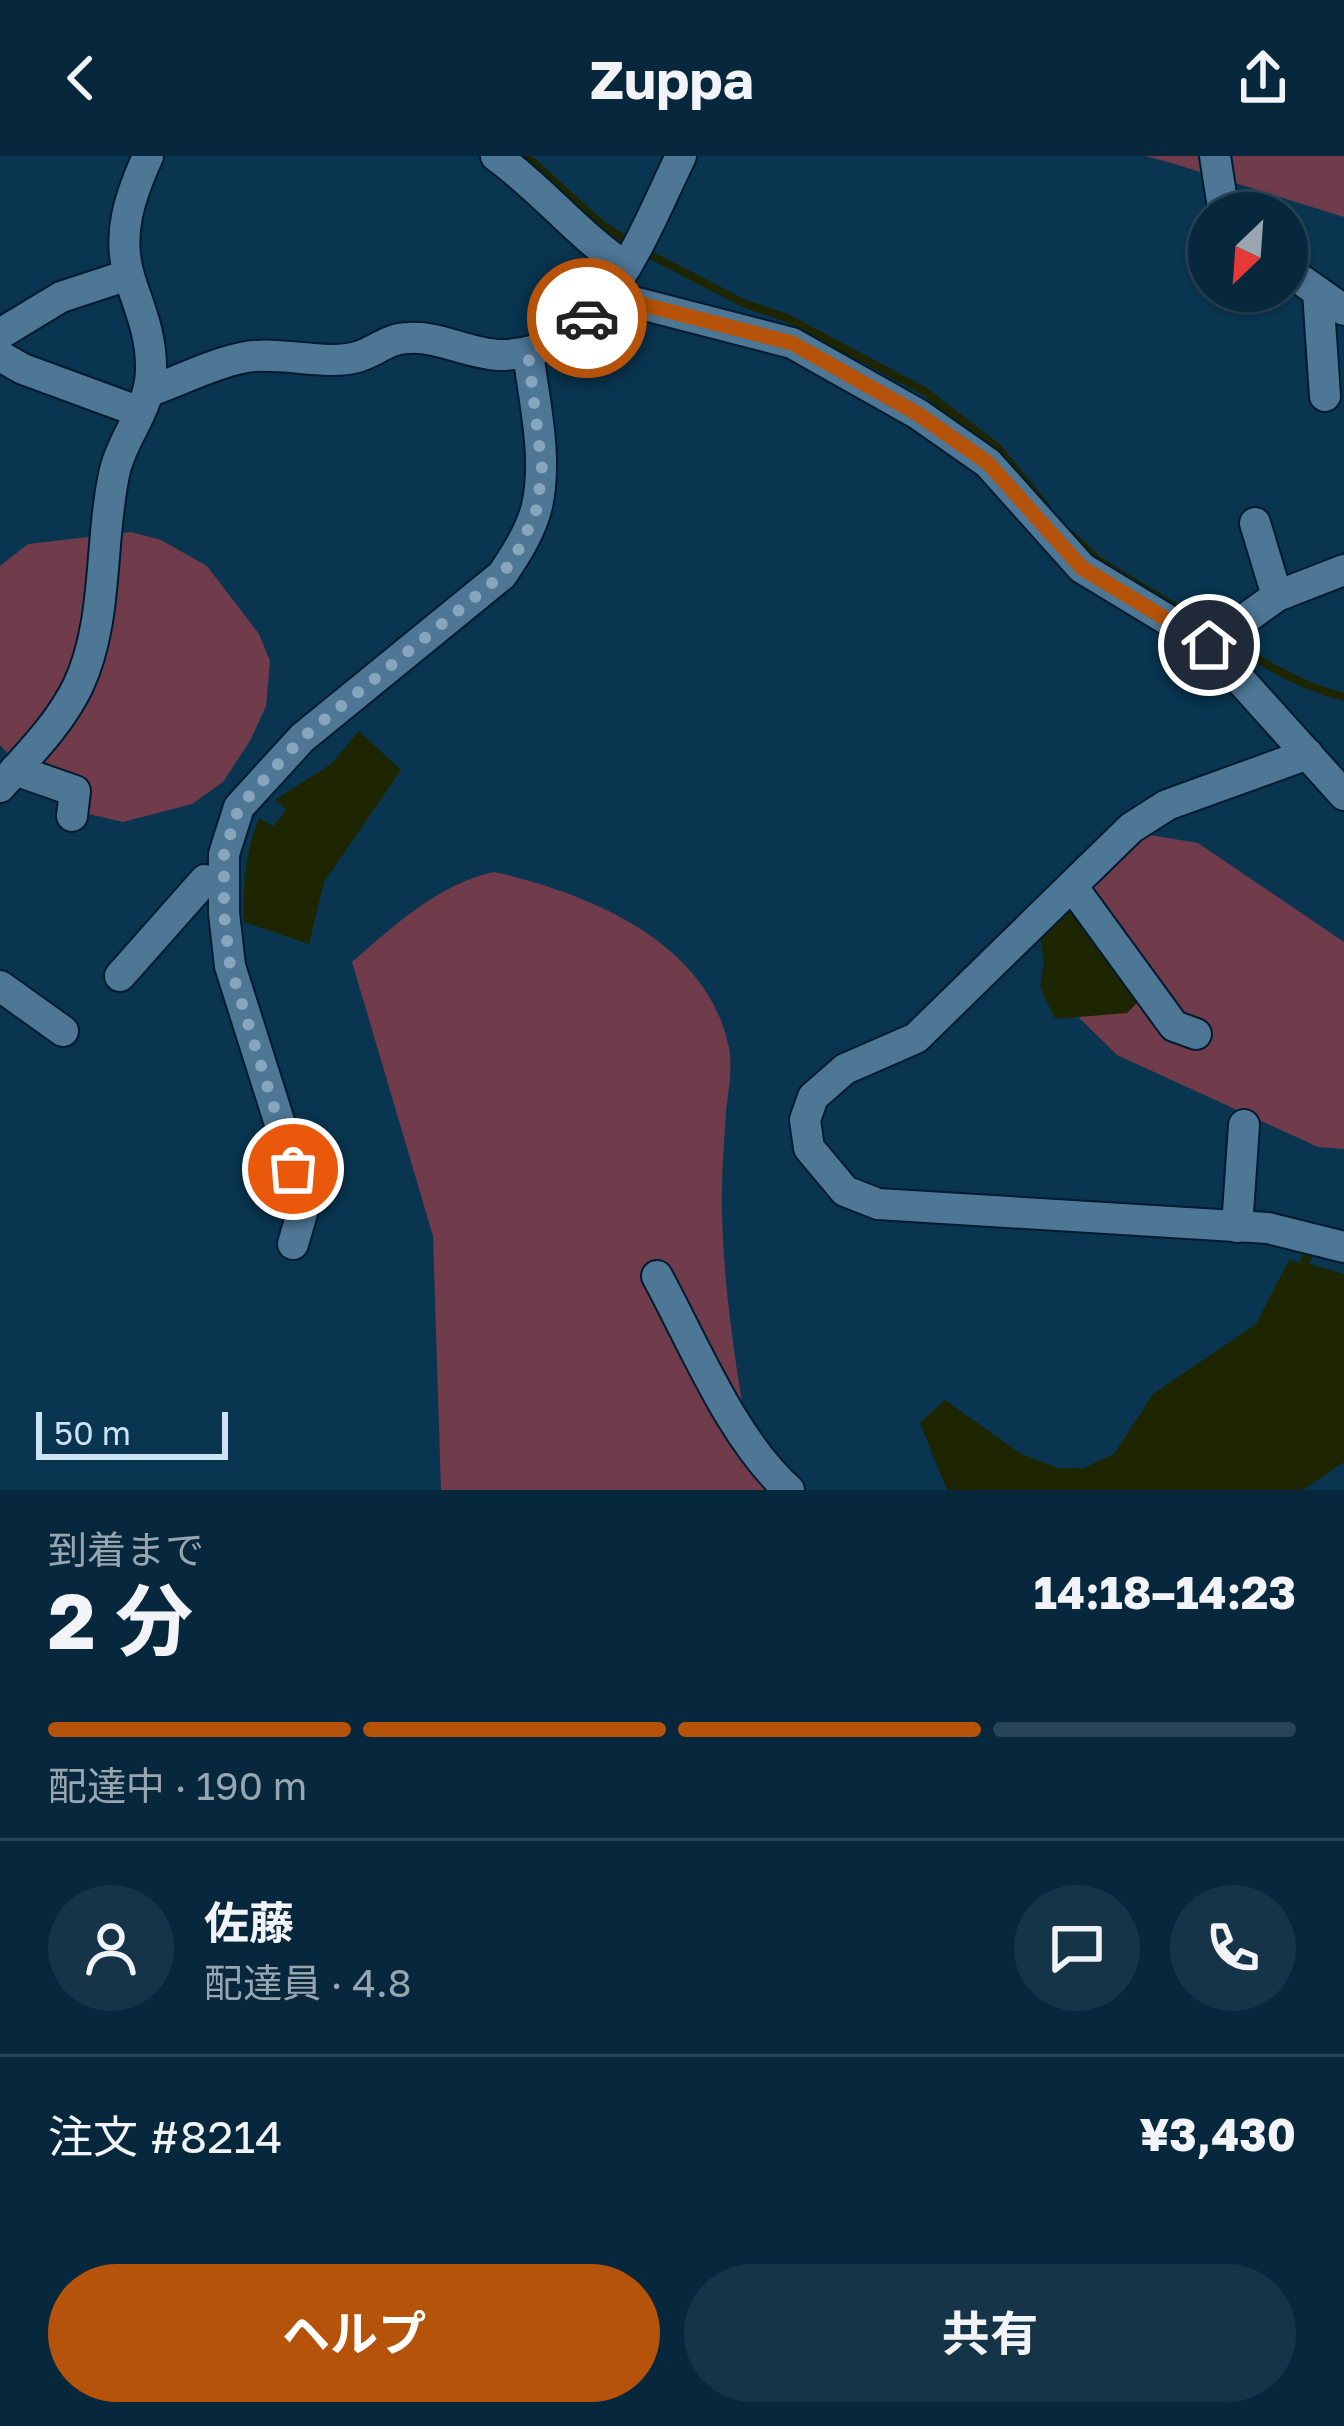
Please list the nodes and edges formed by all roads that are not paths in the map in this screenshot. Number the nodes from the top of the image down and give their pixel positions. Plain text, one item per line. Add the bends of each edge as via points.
1 (148, 156) edge
2 (496, 156) edge
3 (682, 156) edge
4 (1215, 156) edge
5 (1221, 192) edge
6 (626, 267) junction
7 (128, 275) junction
8 (1308, 285) edge
9 (1318, 292) junction
10 (610, 296) junction
11 (1344, 310) edge
12 (0, 334) edge
13 (528, 352) junction
14 (8, 366) edge
15 (1325, 396) dead end
16 (145, 402) junction
17 (1256, 524) dead end
18 (1344, 570) edge
19 (1277, 596) junction
20 (1209, 645) junction
21 (1308, 754) junction
22 (8, 779) edge
23 (1344, 795) edge
24 (72, 816) dead end
25 (224, 885) junction
26 (1072, 886) junction
27 (120, 976) dead end
28 (0, 986) edge
29 (63, 1031) dead end
30 (1196, 1034) dead end
31 (1244, 1125) dead end
32 (1237, 1226) junction
33 (293, 1244) dead end
34 (1344, 1247) edge
35 (657, 1276) dead end
36 (789, 1490) edge

1 - 7 street via 128,199
2 - 6 street
3 - 6 street
4 - 5 street
6 - 10 street
7 - 12 street via 61,297
7 - 16 street via 149,331
8 - 9 street
9 - 11 street
9 - 15 street
10 - 13 street via 580,324
10 - 20 street via 792,343 918,414 988,463 1082,568
13 - 16 street via 493,355 407,338 357,358 248,357
13 - 25 street via 542,469 522,544 502,575 302,738 239,807
14 - 16 street
16 - 22 street via 117,462 96,621 79,683
17 - 19 street
18 - 19 street
19 - 20 street
20 - 21 street
21 - 23 street
21 - 26 street via 1167,806 1130,828
22 - 24 street via 75,791
25 - 27 street via 205,880
25 - 33 street via 230,965 305,1203
26 - 30 street via 1174,1026
26 - 32 street via 916,1038 845,1069 813,1096 805,1120 809,1148 844,1191 878,1204
28 - 29 street
31 - 32 street
32 - 34 street
35 - 36 street via 729,1409

